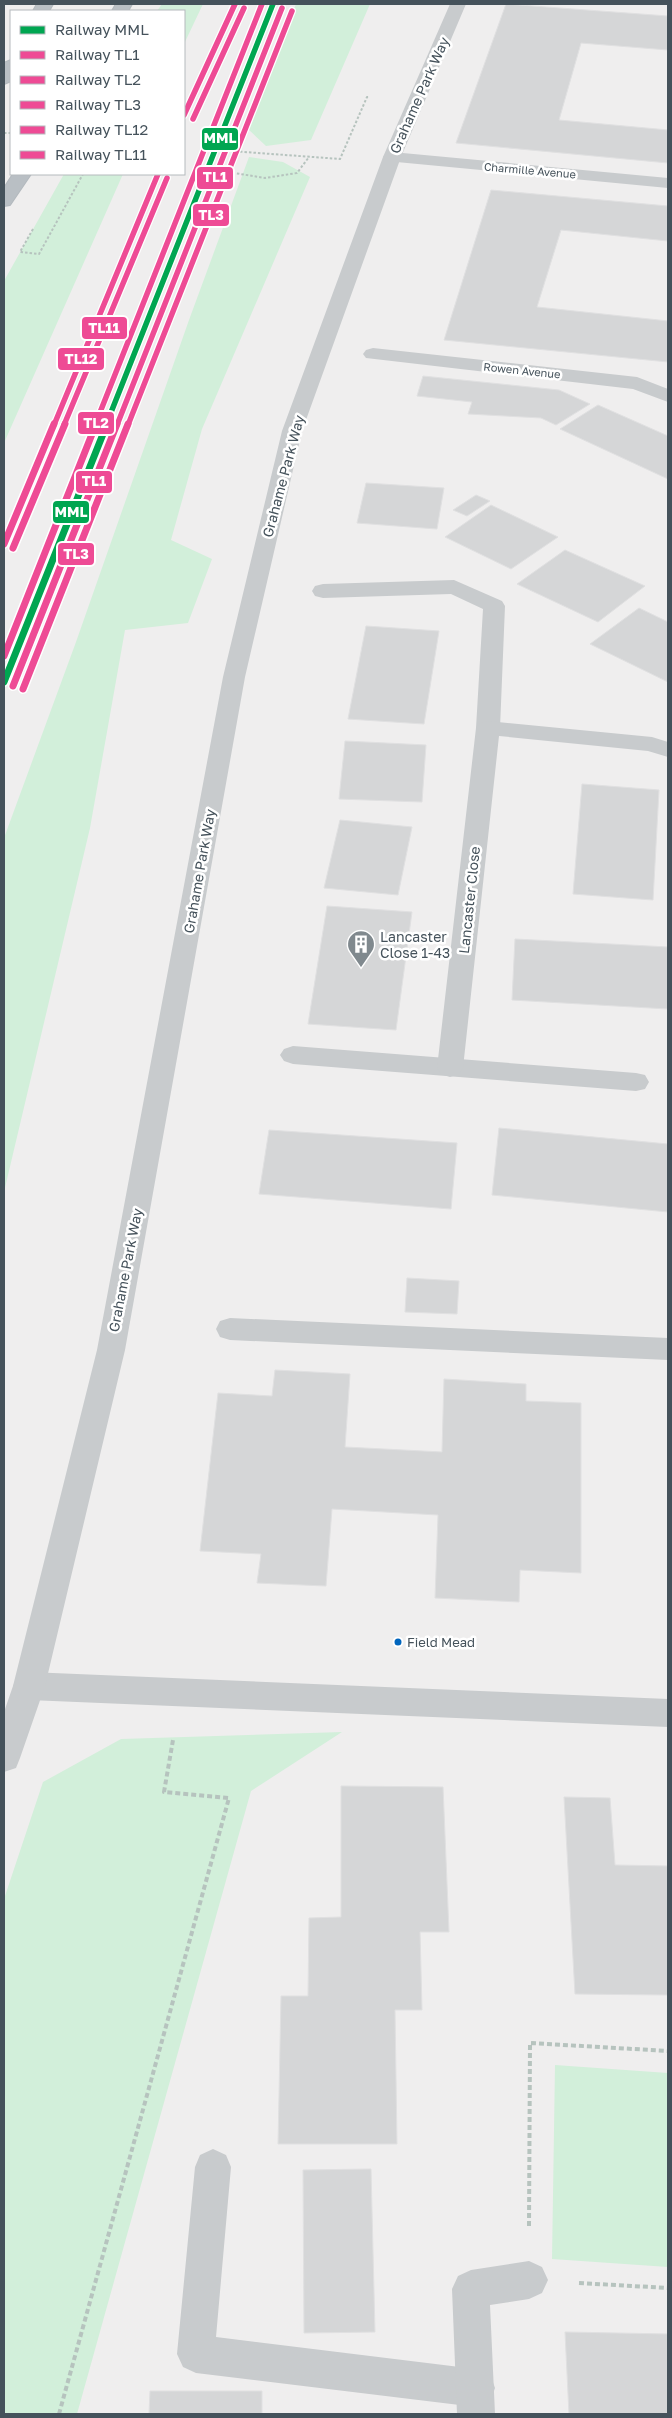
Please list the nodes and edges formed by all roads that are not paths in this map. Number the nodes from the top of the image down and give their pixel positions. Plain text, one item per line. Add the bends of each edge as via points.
1 (458, 4) edge
2 (10, 67) edge
3 (4, 79) edge
4 (392, 157) junction
5 (21, 175) edge
6 (668, 183) edge
7 (4, 201) edge
8 (373, 354) dead end
9 (668, 396) edge
10 (323, 591) dead end
11 (488, 728) junction
12 (668, 750) edge
13 (293, 1055) dead end
14 (450, 1068) junction
15 (636, 1082) dead end
16 (230, 1330) dead end
17 (668, 1350) edge
18 (29, 1686) junction
19 (668, 1713) edge
20 (4, 1758) edge
21 (213, 2167) dead end
22 (529, 2280) road end
23 (476, 2401) edge

1 - 4 street, Grahame Park Way
2 - 3 highway
4 - 6 street, Charmille Avenue
4 - 18 street, Grahame Park Way via 292,431 234,677 110,1350
5 - 7 highway
8 - 9 street, Rowen Avenue via 637,383
10 - 11 street, Lancaster Close via 454,587 494,606
11 - 12 street via 652,744
11 - 14 street, Lancaster Close
13 - 14 street
14 - 15 street
16 - 17 street
18 - 19 street
18 - 20 street, Grahame Park Way
21 - 23 street via 196,2354
22 - 23 street via 470,2289

